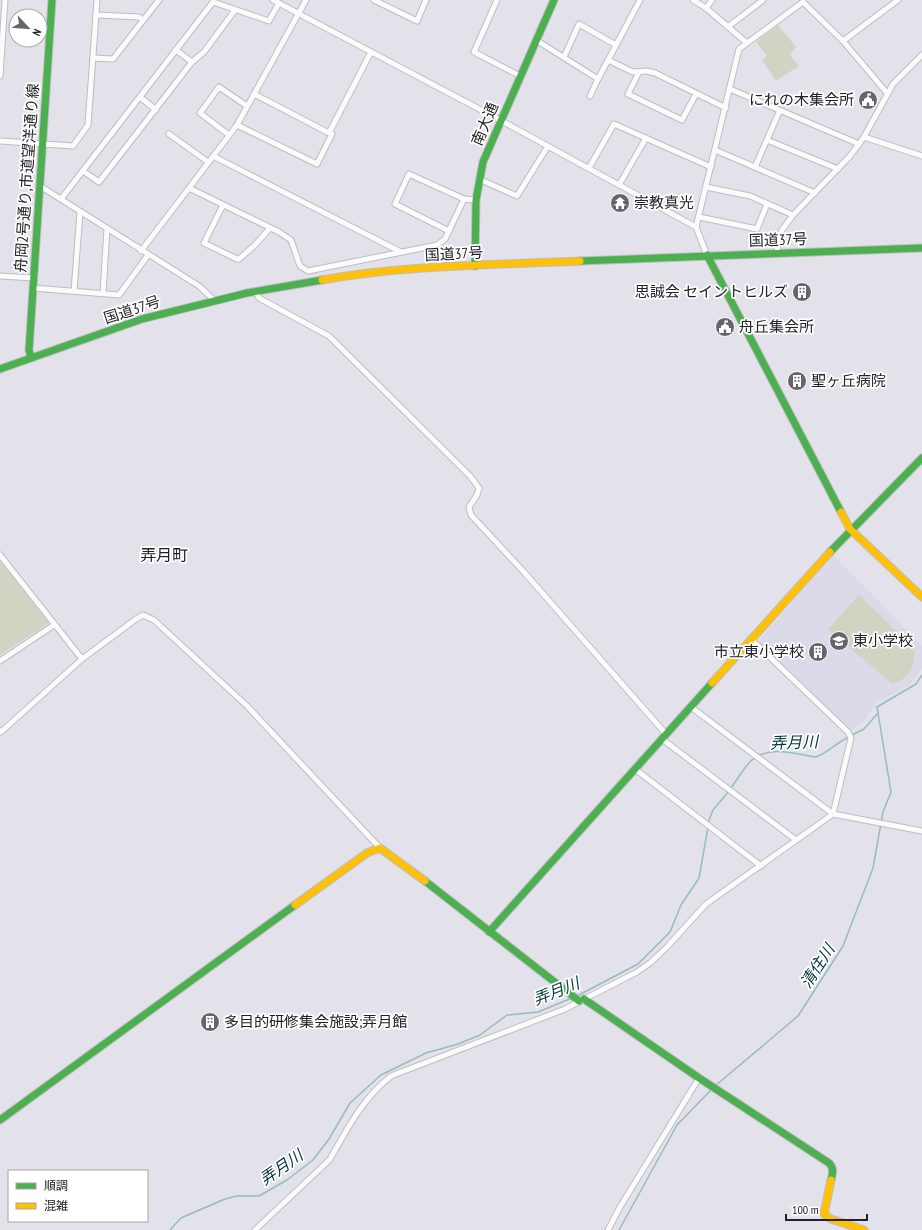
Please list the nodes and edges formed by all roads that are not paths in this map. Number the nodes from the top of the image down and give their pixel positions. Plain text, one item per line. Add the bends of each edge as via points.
1 (5, 0) edge
2 (52, 0) edge
3 (97, 0) edge
4 (159, 0) edge
5 (273, 0) edge
6 (306, 0) edge
7 (374, 0) edge
8 (426, 0) edge
9 (497, 0) edge
10 (554, 0) edge
11 (640, 0) edge
12 (693, 0) edge
13 (712, 0) edge
14 (764, 0) edge
15 (898, 0) edge
16 (381, 2) edge
17 (279, 3) junction
18 (706, 8) junction
19 (235, 10) junction
20 (96, 14) junction
21 (298, 14) junction
22 (143, 20) junction
23 (729, 26) junction
24 (536, 40) junction
25 (843, 41) junction
26 (748, 43) junction
27 (616, 45) junction
28 (1, 50) edge
29 (176, 50) junction
30 (372, 52) junction
31 (922, 55) edge
32 (564, 57) junction
33 (93, 58) junction
34 (608, 60) junction
35 (192, 62) junction
36 (639, 72) junction
37 (0, 76) edge
38 (520, 76) junction
39 (598, 79) junction
40 (730, 89) junction
41 (887, 93) junction
42 (254, 94) junction
43 (696, 94) junction
44 (590, 96) dead end
45 (140, 97) junction
46 (247, 106) junction
47 (726, 108) junction
48 (156, 110) junction
49 (780, 110) junction
50 (500, 120) junction
51 (237, 125) junction
52 (329, 133) junction
53 (169, 134) dead end
54 (229, 135) junction
55 (864, 137) junction
56 (646, 138) junction
57 (767, 140) junction
58 (0, 141) edge
59 (859, 144) junction
60 (42, 145) junction
61 (548, 146) junction
62 (715, 150) junction
63 (213, 156) junction
64 (922, 156) edge
65 (208, 162) junction
66 (755, 167) junction
67 (589, 168) junction
68 (711, 168) junction
69 (838, 169) junction
70 (83, 171) junction
71 (479, 179) junction
72 (619, 185) junction
73 (40, 186) junction
74 (706, 187) junction
75 (189, 188) junction
76 (815, 193) junction
77 (61, 199) junction
78 (464, 199) junction
79 (476, 200) junction
80 (767, 204) junction
81 (223, 205) junction
82 (80, 212) junction
83 (793, 215) junction
84 (699, 217) junction
85 (696, 227) junction
86 (270, 228) junction
87 (107, 230) junction
88 (449, 231) junction
89 (922, 248) edge
90 (141, 251) junction
91 (401, 252) junction
92 (777, 254) junction
93 (148, 255) junction
94 (707, 255) junction
95 (475, 266) junction
96 (0, 276) edge
97 (34, 278) junction
98 (33, 288) junction
99 (74, 291) junction
100 (255, 291) junction
101 (103, 293) junction
102 (214, 300) junction
103 (31, 358) junction
104 (0, 369) edge
105 (922, 458) edge
106 (850, 529) junction
107 (0, 555) edge
108 (922, 597) edge
109 (54, 625) junction
110 (751, 638) junction
111 (82, 658) junction
112 (0, 661) edge
113 (690, 707) junction
114 (0, 731) edge
115 (664, 737) junction
116 (635, 769) junction
117 (833, 814) junction
118 (922, 831) edge
119 (796, 840) junction
120 (380, 848) junction
121 (761, 866) junction
122 (489, 932) junction
123 (581, 1000) junction
124 (699, 1078) junction
125 (0, 1120) edge
126 (255, 1230) edge
127 (608, 1230) edge
128 (864, 1230) edge

1 - 28 street
2 - 60 main road, 舟岡2号通り,市道望洋通り線
3 - 20 street
4 - 22 street
5 - 17 street
6 - 21 street
7 - 16 street
8 - 16 street via 417,21
9 - 38 street via 474,52
10 - 24 main road, 南大通
11 - 27 street
12 - 18 street
13 - 18 street
14 - 23 street
15 - 25 street
17 - 19 street via 269,21
17 - 21 street
18 - 23 street
19 - 29 street via 213,2
19 - 35 street via 204,52
20 - 22 street via 139,17
20 - 33 street
21 - 30 street
21 - 42 street
22 - 33 street via 113,59
23 - 26 street
24 - 32 street
24 - 38 main road, 南大通
25 - 26 street via 803,2
25 - 41 street
26 - 40 street via 739,49
27 - 32 street via 579,24
27 - 34 street
28 - 37 street
29 - 35 street
29 - 45 street
30 - 50 street
30 - 52 street
31 - 41 street via 901,74
32 - 39 street
33 - 60 street via 88,125 73,146
34 - 36 street via 633,72
34 - 39 street
35 - 48 street
36 - 43 street via 655,74
36 - 43 street via 628,94 682,120
38 - 50 main road, 南大通
39 - 44 street
40 - 47 street
40 - 49 street
41 - 55 street
42 - 46 street
42 - 52 street
43 - 47 street
45 - 48 street
45 - 70 street
46 - 51 street
46 - 54 street via 219,87 200,113
47 - 62 street
48 - 70 street via 99,182
49 - 57 street
49 - 59 street
50 - 61 street
50 - 71 main road, 南大通
51 - 52 street via 316,164 332,134
51 - 54 street
53 - 65 street
54 - 63 street
55 - 59 street
55 - 64 street
56 - 67 street via 614,124
56 - 68 street
56 - 72 street
57 - 66 street
57 - 69 street
58 - 60 street
59 - 69 street
60 - 73 main road, 舟岡2号通り,市道望洋通り線
61 - 67 street
61 - 71 street via 517,196
62 - 66 street
62 - 68 street
63 - 65 street
63 - 91 street
65 - 75 street
66 - 76 street
67 - 72 street
68 - 74 street
69 - 76 street
70 - 77 street
71 - 79 main road, 南大通
72 - 85 street
73 - 77 street
73 - 97 main road, 舟岡2号通り,市道望洋通り線
74 - 80 street via 750,196
74 - 84 street
75 - 81 street
75 - 90 street
76 - 83 street
77 - 82 street
78 - 79 street
78 - 88 street
78 - 88 street via 409,174 406,180 395,204
79 - 95 main road, 南大通
80 - 83 street
80 - 84 street via 757,229
81 - 86 street
81 - 86 street via 204,243 240,259
82 - 87 street
82 - 99 street
83 - 92 street via 778,238
84 - 85 street
85 - 94 street
86 - 91 street via 291,240 300,266 308,271
87 - 90 street
87 - 101 street
88 - 91 street via 445,239 437,245
89 - 92 main road, 国道37号
90 - 93 street
92 - 94 main road, 国道37号
93 - 101 street via 119,295
93 - 102 street via 198,286
94 - 95 main road, 国道37号
94 - 106 main road
95 - 100 main road, 国道37号 via 422,268 345,276
96 - 97 street
97 - 98 main road, 舟岡2号通り,市道望洋通り線
98 - 99 street
98 - 103 main road, 舟岡2号通り,市道望洋通り線 via 29,350
99 - 101 street
100 - 102 main road, 国道37号
100 - 115 street via 259,298 329,336 470,476 479,488 470,507 472,515
102 - 103 main road, 国道37号 via 142,319
103 - 104 main road, 国道37号
105 - 106 main road
106 - 108 main road
106 - 110 main road
107 - 109 street
109 - 111 street
109 - 112 street
110 - 113 main road
110 - 117 street via 848,732 851,738
111 - 114 street
111 - 120 street via 143,615 154,620 247,706
113 - 115 main road
113 - 117 street
115 - 116 main road
115 - 119 street
116 - 121 street
116 - 122 main road
117 - 118 street
117 - 119 street
119 - 121 street
120 - 122 main road
120 - 125 main road via 367,853
121 - 123 street via 706,904 650,963
122 - 123 main road
123 - 124 main road
123 - 126 street via 565,1009 390,1076 362,1103 330,1159
124 - 127 street via 620,1206
124 - 128 main road via 829,1163 833,1172 824,1214 831,1219

